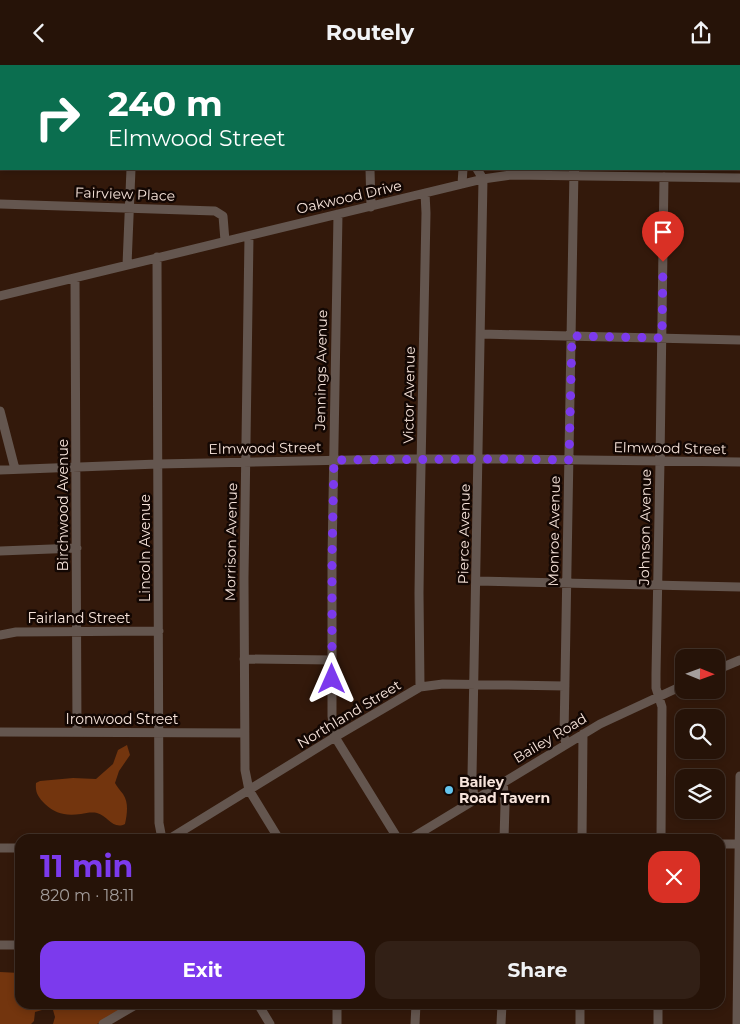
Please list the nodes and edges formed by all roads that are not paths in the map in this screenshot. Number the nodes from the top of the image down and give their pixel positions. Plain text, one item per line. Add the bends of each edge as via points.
1 (131, 170) edge
2 (370, 170) edge
3 (464, 170) edge
4 (478, 170) edge
5 (574, 172) edge
6 (664, 177) junction
7 (740, 177) edge
8 (483, 179) junction
9 (462, 184) junction
10 (425, 193) junction
11 (0, 204) edge
12 (371, 207) junction
13 (129, 209) junction
14 (338, 214) junction
15 (249, 236) junction
16 (225, 241) junction
17 (157, 257) junction
18 (127, 265) junction
19 (75, 278) junction
20 (0, 295) edge
21 (481, 334) junction
22 (572, 336) junction
23 (662, 338) junction
24 (740, 340) edge
25 (0, 411) edge
26 (421, 459) junction
27 (479, 459) junction
28 (334, 460) junction
29 (569, 460) junction
30 (660, 461) junction
31 (246, 462) junction
32 (740, 463) edge
33 (158, 464) junction
34 (76, 468) junction
35 (15, 469) junction
36 (0, 470) edge
37 (77, 548) junction
38 (0, 551) edge
39 (477, 581) junction
40 (567, 583) junction
41 (657, 585) junction
42 (740, 587) edge
43 (159, 631) junction
44 (77, 632) junction
45 (0, 635) edge
46 (244, 659) junction
47 (332, 660) junction
48 (740, 660) edge
49 (725, 666) edge
50 (474, 684) junction
51 (565, 686) junction
52 (420, 687) junction
53 (675, 689) edge
54 (659, 697) junction
55 (0, 731) edge
56 (77, 731) junction
57 (159, 733) junction
58 (244, 733) junction
59 (583, 734) junction
60 (335, 737) junction
61 (566, 744) junction
62 (740, 776) edge
63 (503, 783) junction
64 (249, 790) junction
65 (474, 800) junction
66 (161, 834) edge
67 (177, 834) edge
68 (276, 834) edge
69 (395, 834) edge
70 (418, 834) edge
71 (504, 834) edge
72 (582, 834) edge
73 (661, 834) edge
74 (725, 844) edge
75 (740, 844) edge
76 (0, 848) edge
77 (15, 849) edge
78 (0, 945) edge
79 (15, 945) edge
80 (128, 1009) edge
81 (261, 1009) edge
82 (337, 1009) edge
83 (416, 1009) edge
84 (502, 1009) edge
85 (580, 1009) edge
86 (658, 1009) edge
87 (103, 1024) edge
88 (270, 1024) edge
89 (337, 1024) edge
90 (416, 1024) edge
91 (502, 1024) edge
92 (580, 1024) edge
93 (658, 1024) edge
94 (737, 1024) edge

1 - 13 street
2 - 12 street
3 - 9 street
4 - 8 street
5 - 6 street, Oakwood Drive
5 - 8 street, Oakwood Drive
5 - 22 street, Monroe Avenue
6 - 7 street, Oakwood Drive
6 - 23 street, Johnson Avenue
8 - 9 street, Oakwood Drive
8 - 21 street, Pierce Avenue
9 - 10 street, Oakwood Drive
10 - 12 street, Oakwood Drive
10 - 26 street, Victor Avenue
11 - 13 street, Fairview Place
12 - 14 street, Oakwood Drive
13 - 16 street, Fairview Place via 215,211 223,216
13 - 18 street
14 - 15 street, Oakwood Drive
14 - 28 street, Jennings Avenue
15 - 16 street, Oakwood Drive
15 - 31 street, Morrison Avenue
16 - 17 street, Oakwood Drive
17 - 18 street, Oakwood Drive
17 - 33 street, Lincoln Avenue
18 - 19 street, Oakwood Drive
19 - 20 street, Oakwood Drive
19 - 34 street, Birchwood Avenue
21 - 22 street
21 - 27 street, Pierce Avenue
22 - 23 street
22 - 29 street, Monroe Avenue
23 - 24 street
23 - 30 street, Johnson Avenue
25 - 35 street
26 - 27 street, Elmwood Street
26 - 28 street, Elmwood Street
26 - 52 street, Victor Avenue
27 - 29 street, Elmwood Street
27 - 39 street, Pierce Avenue
28 - 31 street, Elmwood Street
28 - 47 street, Jennings Avenue
29 - 30 street, Elmwood Street
29 - 40 street, Monroe Avenue
30 - 32 street, Elmwood Street
30 - 41 street, Johnson Avenue
31 - 33 street, Elmwood Street
31 - 46 street, Morrison Avenue
33 - 34 street, Elmwood Street
33 - 43 street, Lincoln Avenue
34 - 35 street, Elmwood Street
34 - 37 street, Birchwood Avenue
35 - 36 street, Elmwood Street
37 - 38 street
37 - 44 street, Birchwood Avenue
39 - 40 street
39 - 50 street, Pierce Avenue
40 - 41 street
40 - 51 street, Monroe Avenue
41 - 42 street
41 - 54 street, Johnson Avenue via 656,688
43 - 44 street, Fairland Street
43 - 57 street, Lincoln Avenue
44 - 45 street, Fairland Street
44 - 56 street, Birchwood Avenue
46 - 47 street
46 - 58 street, Morrison Avenue
47 - 60 street, Jennings Avenue
48 - 49 street
50 - 51 street, Northland Street
50 - 52 street, Northland Street
50 - 65 street, Pierce Avenue
51 - 61 street, Monroe Avenue
52 - 60 street, Northland Street
53 - 54 street, Bailey Road
54 - 59 street, Bailey Road
54 - 73 street, Johnson Avenue via 662,707
55 - 56 street, Ironwood Street
56 - 57 street, Ironwood Street
57 - 58 street, Ironwood Street
57 - 66 street, Lincoln Avenue
58 - 64 street, Morrison Avenue via 244,770
59 - 61 street, Bailey Road
59 - 72 street
60 - 64 street, Northland Street
60 - 69 street, Jennings Avenue
61 - 63 street, Bailey Road
62 - 75 street
63 - 65 street, Bailey Road
63 - 71 street
64 - 67 street, Northland Street
64 - 68 street, Morrison Avenue
65 - 70 street, Bailey Road
74 - 75 street
75 - 94 street
76 - 77 street
78 - 79 street
80 - 87 street
81 - 88 street
82 - 89 street
83 - 90 street
84 - 91 street
85 - 92 street
86 - 93 street

